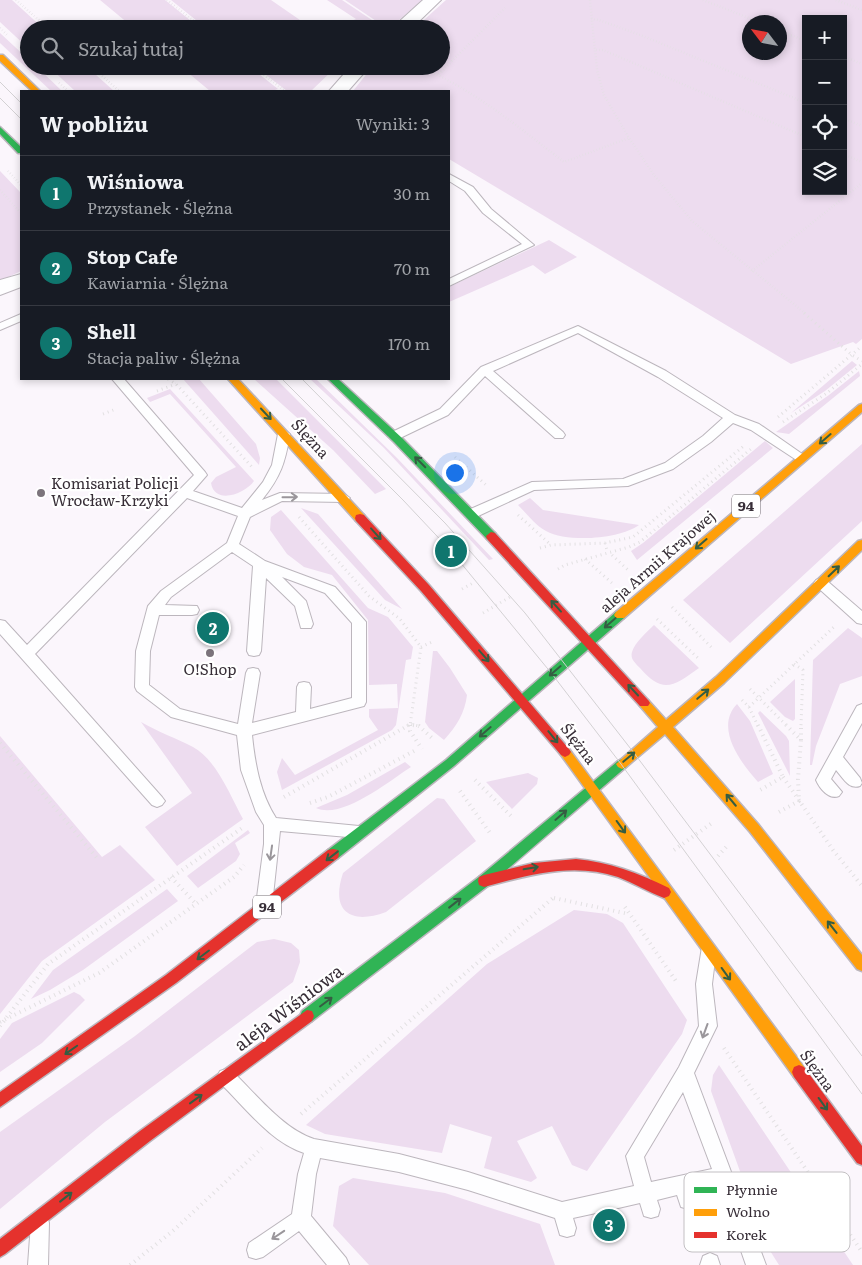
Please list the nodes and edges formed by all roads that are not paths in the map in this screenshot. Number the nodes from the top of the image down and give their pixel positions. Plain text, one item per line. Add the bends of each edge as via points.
1 (433, 0) edge
2 (410, 20) edge
3 (0, 57) edge
4 (353, 75) edge
5 (35, 90) edge
6 (339, 90) edge
7 (0, 130) edge
8 (20, 150) edge
9 (450, 178) edge
10 (20, 280) edge
11 (450, 283) edge
12 (0, 288) edge
13 (20, 317) edge
14 (0, 327) edge
15 (485, 370) junction
16 (119, 380) edge
17 (234, 380) edge
18 (334, 380) edge
19 (862, 407) edge
20 (731, 418) junction
21 (284, 434) junction
22 (559, 435) dead end
23 (394, 436) junction
24 (802, 458) junction
25 (278, 465) joint
26 (184, 492) junction
27 (344, 498) junction
28 (245, 514) junction
29 (471, 514) junction
30 (862, 544) edge
31 (232, 546) junction
32 (260, 564) junction
33 (821, 583) junction
34 (153, 610) junction
35 (192, 610) dead end
36 (862, 620) edge
37 (306, 624) dead end
38 (0, 625) edge
39 (588, 642) junction
40 (254, 651) dead end
41 (27, 654) junction
42 (254, 673) dead end
43 (304, 687) dead end
44 (522, 700) junction
45 (303, 716) junction
46 (860, 717) edge
47 (666, 726) junction
48 (244, 731) junction
49 (835, 758) junction
50 (856, 782) dead end
51 (593, 788) junction
52 (834, 792) dead end
53 (157, 801) dead end
54 (272, 824) junction
55 (362, 832) junction
56 (484, 880) junction
57 (669, 896) junction
58 (263, 910) junction
59 (708, 949) junction
60 (862, 965) edge
61 (685, 1073) junction
62 (226, 1077) junction
63 (0, 1100) edge
64 (314, 1148) junction
65 (862, 1158) edge
66 (722, 1172) edge
67 (684, 1192) edge
68 (648, 1201) junction
69 (40, 1217) junction
70 (301, 1219) junction
71 (0, 1249) edge
72 (256, 1250) dead end
73 (751, 1252) edge
74 (334, 1259) edge
75 (38, 1265) edge
76 (756, 1265) edge

1 - 2 street
3 - 5 main road
4 - 6 street
7 - 8 main road
9 - 11 lane via 469,189 487,211 529,245
10 - 12 street
13 - 14 lane
15 - 20 lane via 578,329 662,374
15 - 22 lane
15 - 23 lane via 444,412
16 - 26 lane via 200,475
17 -> 21 main road, Ślężna
18 - 23 main road
19 -> 24 main road, aleja Armii Krajowej / 94
20 - 24 lane via 755,426
20 - 29 lane via 708,439 669,466 624,484 532,486
21 - 25 lane
21 - 27 main road, Ślężna
29 -> 23 main road
24 -> 39 main road, aleja Armii Krajowej / 94
25 - 28 lane
26 - 28 lane
26 - 41 lane
28 -> 27 lane via 280,497
27 -> 44 main road, Ślężna
28 - 31 lane
39 -> 29 main road
33 -> 30 main road
31 - 32 lane
31 - 34 lane via 166,594
32 - 37 lane via 301,604
32 - 40 lane via 252,610
32 - 45 lane via 330,590 359,622 359,702
33 - 36 lane
47 -> 33 main road via 720,680
34 - 35 lane
34 - 48 lane via 143,651 142,686 176,713
38 - 41 lane
39 -> 44 main road, 94
47 -> 39 main road
41 - 53 lane
42 - 48 lane
43 - 45 lane
44 -> 51 main road, Ślężna
44 -> 55 main road, 94 via 450,763
45 - 48 lane
46 - 49 lane
51 -> 47 main road, aleja Wiśniowa
60 -> 47 main road via 754,828
48 - 54 lane via 248,770
49 - 50 lane
49 - 52 lane via 823,780
56 -> 51 main road, aleja Wiśniowa
51 -> 57 main road, Ślężna
54 - 55 lane
54 -> 58 lane
55 -> 58 main road, 94
56 -> 57 main road via 559,863 592,864 628,873
62 -> 56 main road, aleja Wiśniowa
57 - 59 main road, Ślężna
58 -> 63 main road, 94
59 -> 61 lane via 704,984 708,1026
59 -> 65 main road, Ślężna
61 - 66 lane
61 - 68 lane via 635,1156
62 - 64 lane via 281,1131 296,1142
69 -> 62 main road, aleja Wiśniowa
64 - 68 lane via 398,1163 468,1181 564,1220
64 - 70 lane
67 - 68 lane
69 - 71 main road, aleja Wiśniowa
69 - 75 lane
70 -> 72 lane
70 - 74 lane
73 - 76 lane

